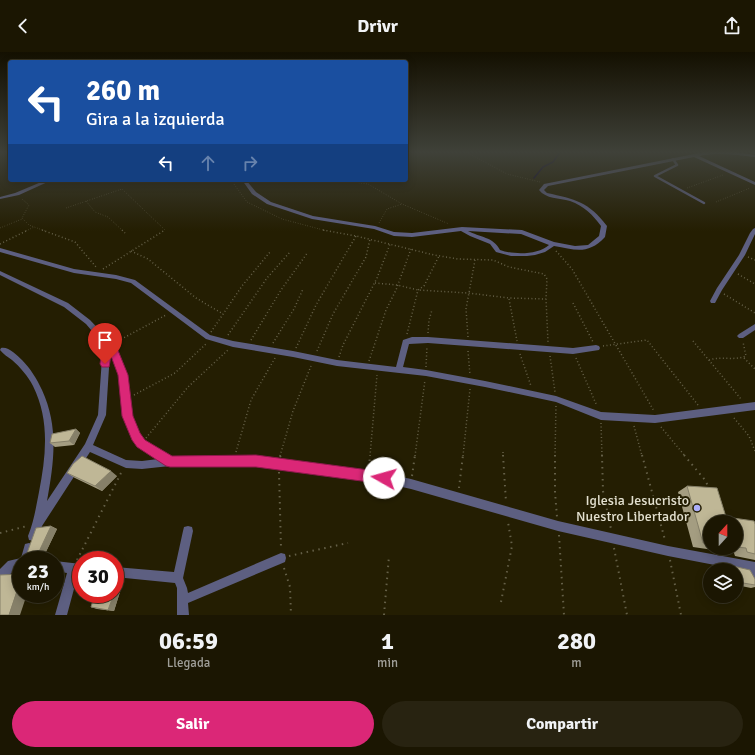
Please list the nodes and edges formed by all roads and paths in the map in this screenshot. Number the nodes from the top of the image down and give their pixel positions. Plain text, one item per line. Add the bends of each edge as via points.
1 (528, 178) edge
2 (579, 178) edge
3 (658, 178) edge
4 (715, 178) edge
5 (741, 178) edge
6 (45, 182) edge
7 (232, 182) edge
8 (246, 182) edge
9 (354, 182) edge
10 (546, 185) junction
11 (755, 185) edge
12 (684, 189) dead end
13 (17, 194) junction
14 (0, 198) edge
15 (86, 201) junction
16 (716, 202) dead end
17 (704, 203) dead end
18 (402, 204) junction
19 (66, 208) dead end
20 (23, 219) junction
21 (34, 227) junction
22 (0, 228) edge
23 (375, 228) junction
24 (462, 229) junction
25 (755, 230) edge
26 (125, 233) dead end
27 (356, 236) junction
28 (370, 239) junction
29 (0, 244) edge
30 (390, 244) junction
31 (552, 245) junction
32 (411, 248) junction
33 (0, 250) edge
34 (131, 251) junction
35 (270, 252) dead end
36 (290, 252) dead end
37 (308, 252) dead end
38 (439, 256) junction
39 (733, 271) junction
40 (0, 273) edge
41 (374, 283) junction
42 (755, 284) edge
43 (397, 285) junction
44 (303, 289) dead end
45 (418, 290) junction
46 (718, 290) junction
47 (546, 299) junction
48 (713, 301) dead end
49 (573, 303) dead end
50 (432, 310) dead end
51 (173, 311) junction
52 (755, 313) edge
53 (223, 314) junction
54 (755, 328) edge
55 (741, 336) joint
56 (210, 337) junction
57 (428, 340) junction
58 (224, 341) junction
59 (692, 341) dead end
60 (406, 342) junction
61 (109, 344) junction
62 (233, 344) junction
63 (615, 344) junction
64 (248, 347) junction
65 (596, 348) junction
66 (548, 349) junction
67 (4, 350) dead end
68 (269, 350) junction
69 (574, 351) junction
70 (279, 352) junction
71 (294, 354) junction
72 (314, 358) junction
73 (744, 358) junction
74 (709, 360) junction
75 (337, 363) junction
76 (367, 366) junction
77 (378, 367) junction
78 (399, 369) junction
79 (755, 369) edge
80 (426, 373) junction
81 (126, 399) junction
82 (556, 399) junction
83 (751, 406) edge
84 (727, 410) junction
85 (703, 412) junction
86 (601, 416) junction
87 (632, 419) junction
88 (656, 419) junction
89 (141, 444) junction
90 (88, 447) junction
91 (755, 451) edge
92 (503, 452) dead end
93 (234, 460) junction
94 (170, 462) junction
95 (126, 464) junction
96 (279, 465) junction
97 (369, 476) junction
98 (411, 484) junction
99 (711, 493) edge
100 (507, 512) junction
101 (38, 523) junction
102 (558, 526) junction
103 (188, 531) dead end
104 (0, 532) edge
105 (613, 539) junction
106 (348, 543) dead end
107 (668, 550) junction
108 (27, 551) edge
109 (85, 551) edge
110 (389, 556) dead end
111 (281, 558) junction
112 (12, 564) edge
113 (752, 567) edge
114 (124, 573) edge
115 (0, 576) edge
116 (178, 578) junction
117 (755, 579) edge
118 (72, 583) edge
119 (183, 600) junction
120 (501, 602) dead end
121 (61, 615) edge
122 (183, 615) edge
123 (291, 615) edge
124 (384, 615) edge
125 (564, 615) edge
126 (627, 615) edge
127 (681, 615) edge

1 - 10 path
2 - 10 street
3 - 17 lane
4 - 12 path
5 - 11 street
6 - 13 street
7 - 27 path via 247,202 282,219
8 - 23 street via 254,193 269,203 312,217
9 - 18 path via 368,184
10 - 31 street via 541,190 545,194 583,204 596,214 604,226 602,237 589,246 574,248
11 - 16 path
13 - 14 street
13 - 20 path via 29,205
15 - 19 path
15 - 26 path via 96,212 108,217
15 - 34 path via 122,189 165,230
18 - 23 path via 387,210
18 - 24 path
20 - 21 path
20 - 22 path
21 - 29 path
21 - 34 path via 75,242 99,272
23 - 24 street via 404,235
24 - 31 street via 522,232
24 - 31 street via 468,234 493,242 498,251 504,254 519,256
25 - 39 street
27 - 28 path
27 - 71 path via 316,305
28 - 30 path
28 - 72 path via 366,257 333,314
30 - 32 path
30 - 41 path
31 - 63 path via 572,269
32 - 38 path
32 - 43 path
33 - 51 street via 74,271 116,276 133,281
34 - 53 path via 148,259 196,298
35 - 53 path
36 - 58 path via 267,278
37 - 64 path via 281,290
38 - 45 path via 424,286
38 - 47 path via 493,260 509,267 544,274 547,279
39 - 42 path
39 - 46 street
40 - 61 street via 66,305 88,322
41 - 43 path
41 - 75 path via 343,345
43 - 45 path
43 - 76 path
44 - 68 path
45 - 47 path
45 - 60 path
46 - 48 street
46 - 52 path
47 - 66 path
49 - 65 path
50 - 57 path
51 - 56 street
51 - 61 path
53 - 56 path
54 - 55 street
55 - 73 path via 746,356
56 - 58 street
56 - 81 path via 174,373
57 - 60 street
57 - 66 street
57 - 80 path
58 - 62 street
59 - 74 path
60 - 78 street
61 - 81 street via 123,375
61 - 90 street via 102,415
62 - 64 street
62 - 89 path via 188,387
63 - 65 path
63 - 85 path via 647,340
63 - 88 path
64 - 68 street
65 - 69 street
66 - 69 street
66 - 82 path
67 - 101 street via 26,368 48,412 50,448
68 - 70 street
69 - 86 path
70 - 71 street
70 - 93 path via 251,400
71 - 72 street
72 - 75 street
72 - 96 path via 284,438
73 - 74 path
73 - 79 path
74 - 83 path
75 - 76 street
76 - 77 street
77 - 78 street
77 - 97 path
78 - 80 street
80 - 82 street
80 - 98 path
81 - 89 street via 128,416
82 - 86 street
82 - 102 path via 555,492
83 - 84 street
84 - 85 street
84 - 91 path via 749,436
85 - 88 street
86 - 87 street
86 - 105 path via 603,491
87 - 88 street
87 - 107 path
88 - 99 path via 705,480
89 - 94 street
90 - 95 street
90 - 101 street
92 - 100 path
93 - 94 street
93 - 96 street
94 - 95 street
95 - 109 path
96 - 97 street
96 - 111 path
97 - 98 street
98 - 100 street
100 - 102 street
100 - 120 path via 512,546
101 - 104 path
101 - 108 street
102 - 105 street
102 - 125 path
103 - 116 street
105 - 107 street
105 - 126 path
106 - 111 path
107 - 113 street
107 - 127 path
110 - 124 path
111 - 119 street
111 - 123 path via 290,587
112 - 115 street
113 - 117 street
114 - 116 street
116 - 119 street
118 - 121 street
119 - 122 street

